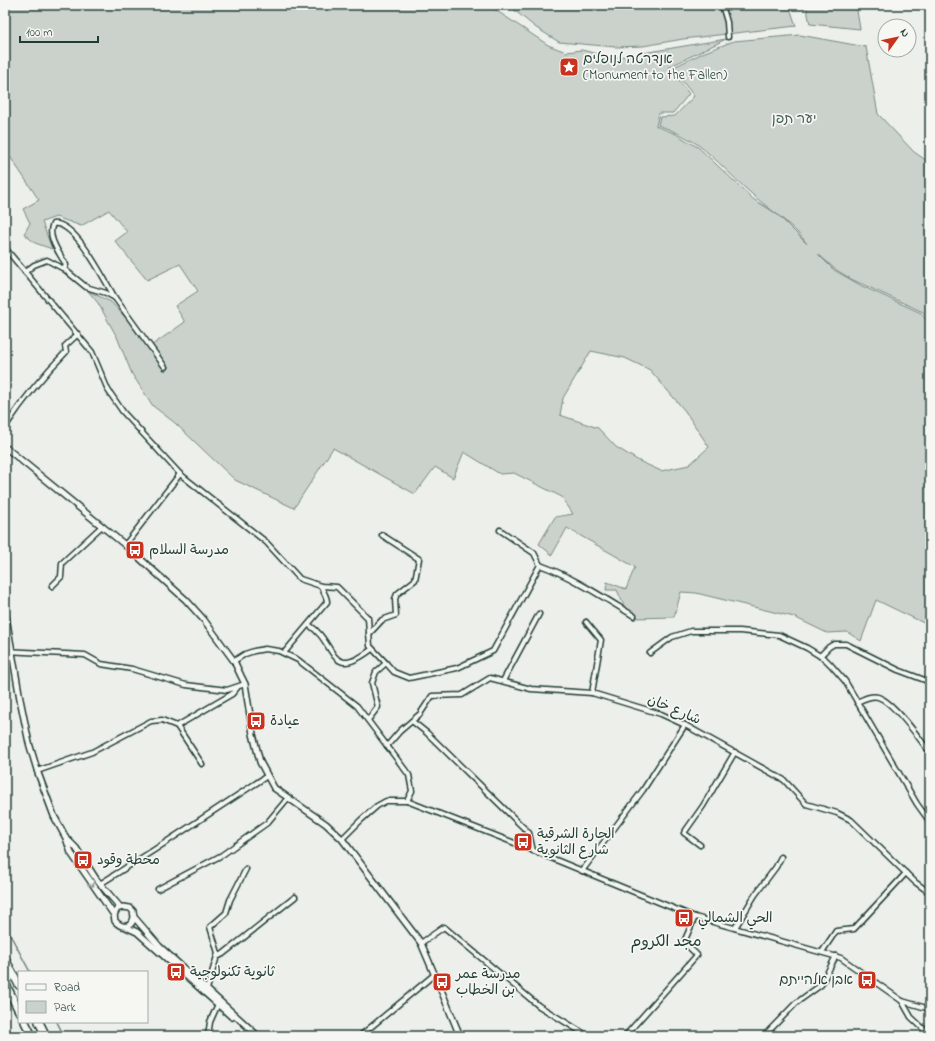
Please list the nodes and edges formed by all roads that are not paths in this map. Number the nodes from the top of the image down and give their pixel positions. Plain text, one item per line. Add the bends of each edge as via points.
1 (722, 5) edge
2 (728, 37) dead end
3 (5, 248) edge
4 (64, 269) junction
5 (25, 272) junction
6 (115, 298) junction
7 (78, 334) junction
8 (165, 368) dead end
9 (5, 427) edge
10 (5, 446) edge
11 (180, 474) junction
12 (102, 526) junction
13 (500, 530) dead end
14 (382, 535) dead end
15 (125, 545) junction
16 (540, 565) junction
17 (52, 586) dead end
18 (321, 586) junction
19 (5, 611) edge
20 (539, 614) dead end
21 (634, 616) dead end
22 (586, 622) dead end
23 (309, 625) junction
24 (369, 634) junction
25 (372, 649) junction
26 (5, 651) edge
27 (12, 651) junction
28 (284, 653) junction
29 (650, 653) dead end
30 (820, 656) junction
31 (234, 661) junction
32 (386, 663) junction
33 (503, 681) junction
34 (930, 682) edge
35 (245, 684) junction
36 (237, 687) junction
37 (592, 693) junction
38 (857, 702) junction
39 (368, 720) junction
40 (412, 721) junction
41 (685, 725) junction
42 (177, 726) junction
43 (387, 746) junction
44 (735, 752) junction
45 (930, 753) edge
46 (202, 764) dead end
47 (37, 771) junction
48 (267, 776) junction
49 (288, 798) junction
50 (407, 800) junction
51 (930, 822) edge
52 (66, 838) junction
53 (342, 839) junction
54 (700, 845) dead end
55 (533, 851) junction
56 (781, 857) dead end
57 (246, 869) dead end
58 (582, 871) junction
59 (906, 873) junction
60 (100, 884) junction
61 (158, 889) dead end
62 (930, 893) edge
63 (295, 897) dead end
64 (120, 907) junction
65 (114, 915) junction
66 (134, 917) junction
67 (695, 917) junction
68 (126, 927) junction
69 (735, 928) junction
70 (421, 943) junction
71 (822, 952) junction
72 (217, 956) junction
73 (836, 956) junction
74 (5, 959) edge
75 (434, 974) junction
76 (5, 983) edge
77 (18, 983) edge
78 (207, 989) junction
79 (902, 1001) junction
80 (218, 1004) junction
81 (18, 1008) edge
82 (930, 1009) edge
83 (26, 1023) edge
84 (40, 1023) edge
85 (930, 1035) edge
86 (32, 1036) edge
87 (46, 1036) edge
88 (208, 1036) edge
89 (253, 1036) edge
90 (258, 1036) edge
91 (360, 1036) edge
92 (460, 1036) edge
93 (588, 1036) edge
94 (625, 1036) edge
95 (764, 1036) edge

1 - 2 street
3 - 5 street
4 - 5 street via 47,260
4 - 6 street via 86,287
4 - 6 street via 66,265 52,238 53,224 64,226 81,242
5 - 7 street
6 - 8 street
7 - 9 street via 65,346 66,352 47,371
7 - 11 street via 92,352 108,390 123,412
10 - 12 street
11 - 15 street
11 - 18 street via 266,542 300,579
12 - 15 street
12 - 17 street via 62,563 61,578
13 - 16 street via 534,553
14 - 24 street via 419,559 415,580 397,594 396,615 382,620
15 - 31 street via 186,600
16 - 21 street via 600,595
16 - 32 street via 493,651 457,668 409,678 394,672
18 - 23 street via 327,602
18 - 24 street via 337,587 368,618
19 - 27 street
20 - 33 street
22 - 37 street via 601,640
23 - 25 street via 317,630 342,663 357,659
23 - 28 street
24 - 25 street
25 - 32 street
26 - 27 street
27 - 36 street via 85,655 101,664 132,669 186,686 227,690
27 - 47 street via 29,743
28 - 31 street via 265,649 245,654
28 - 39 street via 298,660 357,706
29 - 30 street via 672,637 691,631 740,631 779,635
30 - 34 street via 834,644 846,644 898,670
30 - 38 street via 841,674
31 - 35 street
32 - 39 street via 376,672 372,683 378,707
33 - 37 street, شارع خان via 531,689
33 - 40 street, شارع خان via 490,678 462,695 432,696
35 - 36 street
35 - 48 street via 253,734 260,762
36 - 42 street via 232,694
37 - 41 street, شارع خان via 660,714
38 - 45 street via 872,696 882,699 903,719
38 - 51 street
39 - 43 street
40 - 43 street, شارع خان
40 - 55 street via 529,833
41 - 44 street, شارع خان
41 - 58 street via 644,790
42 - 46 street
42 - 47 street via 162,720 151,721 92,752
43 - 50 street via 409,774 412,791
44 - 54 street via 684,833
44 - 59 street, شارع خان via 784,780 806,804 851,820
47 - 52 street via 54,816
48 - 49 street via 274,788
48 - 60 street
49 - 53 street via 326,824
49 - 61 street via 267,823 222,855
50 - 53 street via 386,801 377,806
50 - 55 street
52 - 60 street via 76,848
52 -> 65 street via 71,853
53 - 70 street
55 - 58 street
56 - 69 street
57 - 72 street via 226,913 210,927
58 - 67 street
59 - 62 street, شارع خان
59 - 71 street via 854,929 836,931
60 - 64 street
63 - 72 street via 223,954
64 - 65 street
64 - 66 street via 130,908
65 - 68 street via 117,924
66 - 68 street via 132,924
66 - 78 street via 163,950
67 - 69 street
67 - 94 street via 684,942 697,955
68 - 80 street via 137,932
69 - 71 street
70 - 75 street
70 - 93 street via 444,927 539,1006
71 - 73 street
72 - 78 street
73 - 79 street
73 - 95 street via 821,984 796,1003
74 - 77 highway
75 - 91 street
75 - 92 street
76 - 81 highway
78 - 90 street
79 - 82 street
79 - 85 street via 911,1017
80 - 88 street via 210,1022
80 - 89 street
83 - 86 highway
84 - 87 highway

